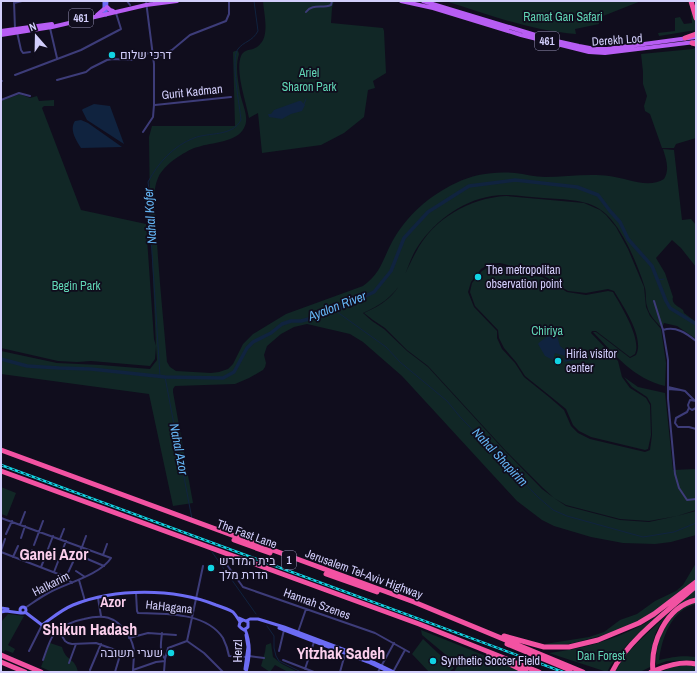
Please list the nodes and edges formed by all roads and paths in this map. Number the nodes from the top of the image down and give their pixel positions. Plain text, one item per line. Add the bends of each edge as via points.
1 (22, 1) edge
2 (105, 1) edge
3 (127, 1) edge
4 (160, 1) edge
5 (177, 1) edge
6 (228, 1) edge
7 (331, 1) edge
8 (401, 1) edge
9 (423, 1) edge
10 (691, 1) edge
11 (14, 2) edge
12 (148, 3) edge
13 (130, 5) dead end
14 (106, 11) junction
15 (115, 12) junction
16 (306, 12) dead end
17 (696, 17) edge
18 (49, 26) junction
19 (1, 31) edge
20 (16, 31) junction
21 (1, 35) edge
22 (696, 35) edge
23 (685, 38) joint
24 (695, 43) edge
25 (30, 52) dead end
26 (152, 52) junction
27 (152, 56) junction
28 (57, 58) junction
29 (15, 75) dead end
30 (57, 80) dead end
31 (30, 96) dead end
32 (231, 97) dead end
33 (1, 100) edge
34 (154, 105) junction
35 (143, 132) dead end
36 (654, 301) dead end
37 (663, 330) junction
38 (696, 341) edge
39 (668, 388) junction
40 (686, 391) junction
41 (695, 401) edge
42 (688, 402) junction
43 (689, 408) junction
44 (696, 408) edge
45 (692, 410) junction
46 (695, 412) edge
47 (696, 429) edge
48 (1, 450) edge
49 (1, 454) edge
50 (1, 471) edge
51 (696, 499) edge
52 (25, 512) dead end
53 (1, 518) edge
54 (12, 521) junction
55 (43, 521) dead end
56 (20, 524) junction
57 (25, 526) junction
58 (64, 529) dead end
59 (39, 531) junction
60 (6, 534) dead end
61 (53, 536) junction
62 (86, 536) dead end
63 (21, 538) dead end
64 (5, 539) dead end
65 (60, 539) junction
66 (66, 540) junction
67 (107, 544) dead end
68 (34, 545) dead end
69 (18, 546) dead end
70 (82, 547) junction
71 (48, 549) dead end
72 (32, 550) dead end
73 (1, 551) edge
74 (61, 554) dead end
75 (103, 554) junction
76 (46, 555) dead end
77 (13, 557) junction
78 (85, 558) dead end
79 (59, 559) dead end
80 (27, 562) junction
81 (227, 565) dead end
82 (104, 566) junction
83 (202, 566) dead end
84 (41, 568) junction
85 (76, 571) dead end
86 (54, 572) junction
87 (66, 577) junction
88 (85, 577) junction
89 (78, 580) junction
90 (696, 582) edge
91 (72, 583) junction
92 (696, 586) edge
93 (136, 593) junction
94 (98, 598) junction
95 (195, 598) junction
96 (696, 600) edge
97 (85, 601) junction
98 (1, 608) edge
99 (306, 609) junction
100 (8, 611) junction
101 (23, 611) junction
102 (1, 612) edge
103 (1, 616) edge
104 (101, 616) junction
105 (191, 617) junction
106 (454, 618) junction
107 (244, 621) junction
108 (42, 625) junction
109 (244, 629) junction
110 (284, 629) junction
111 (59, 631) junction
112 (162, 633) junction
113 (298, 634) junction
114 (54, 635) junction
115 (176, 635) dead end
116 (130, 638) junction
117 (454, 638) junction
118 (187, 641) junction
119 (314, 641) junction
120 (394, 643) junction
121 (76, 644) junction
122 (101, 644) junction
123 (406, 650) junction
124 (29, 651) dead end
125 (279, 651) dead end
126 (121, 652) junction
127 (409, 652) dead end
128 (345, 653) junction
129 (134, 654) junction
130 (1, 655) edge
131 (248, 656) junction
132 (264, 658) dead end
133 (43, 660) dead end
134 (165, 660) junction
135 (283, 660) dead end
136 (1, 662) edge
137 (69, 663) dead end
138 (696, 664) edge
139 (381, 667) junction
140 (305, 669) junction
141 (90, 670) dead end
142 (575, 670) edge
143 (133, 671) edge
144 (25, 672) edge
145 (41, 672) edge
146 (115, 672) edge
147 (164, 672) edge
148 (223, 672) edge
149 (245, 672) edge
150 (314, 672) edge
151 (340, 672) edge
152 (378, 672) edge
153 (390, 672) edge
154 (394, 672) edge
155 (526, 672) edge
156 (539, 672) edge
157 (583, 672) edge
158 (586, 672) edge
159 (612, 672) edge
160 (652, 672) edge

1 - 11 street
2 - 14 street
3 - 13 street
4 - 12 main road, 461
5 - 12 main road, 461
6 - 27 street via 229,14 226,21 190,35 164,54
7 - 16 street via 331,5 315,6
8 - 24 main road, Derekh Lod / 461 via 588,52 605,53
9 - 23 main road, Derekh Lod / 461 via 587,48 607,49
10 - 17 highway
11 - 20 street
12 - 15 main road, 461
12 - 26 street
14 - 15 main road, 461
14 - 18 main road, 461
14 - 18 main road, 461
15 - 28 street via 121,29 81,50
18 - 20 main road, 461
18 - 28 street
19 - 20 main road, 461
20 - 21 main road, 461
20 - 25 street via 21,50 23,53
22 - 23 highway
26 - 27 street
26 - 30 street via 131,60 107,60 86,72
27 - 34 street
28 - 29 street
31 - 33 street via 20,93
32 - 34 street, Gurit Kadman
34 - 35 street via 153,117
36 - 37 street
37 - 38 street via 675,328
37 - 39 street via 668,360
39 - 40 street
39 - 51 street via 675,479 687,500
40 - 41 street
40 - 42 street via 690,396
41 - 42 street
42 - 43 street
43 - 45 street
43 - 47 street via 676,418 674,423 678,427
44 - 45 street
45 - 46 street
48 - 106 highway, Jerusalem Tel-Aviv Highway / 1
49 - 142 highway, The Fast Lane / 1 via 416,606
50 - 117 highway, 1
52 - 56 street
53 - 54 street
54 - 56 street
54 - 60 street
55 - 59 street
56 - 57 street
57 - 59 street
57 - 63 street
58 - 65 street
59 - 61 street
59 - 68 street
61 - 65 street
61 - 71 street
62 - 70 street
64 - 73 street
65 - 66 street
66 - 70 street
66 - 74 street
67 - 75 street
69 - 77 street
70 - 75 street
70 - 87 street
72 - 80 street
73 - 77 street
75 - 82 street, HaIkarim via 111,558
76 - 84 street
77 - 80 street
78 - 82 street
79 - 86 street
80 - 84 street
81 - 99 street, Hannah Szenes via 243,587
82 - 88 street, HaIkarim
83 - 95 street
84 - 86 street
85 - 88 street, HaIkarim
86 - 87 street
87 - 91 street
88 - 89 street, HaIkarim
89 - 91 street, HaIkarim
89 - 97 street
90 - 106 highway via 639,624 598,640 569,647 533,645
91 - 101 street, HaIkarim via 51,591
92 - 159 highway via 637,639
93 - 94 street, Herzl
93 - 95 street, Herzl via 167,593
93 - 105 street, HaHagana via 138,613
94 - 97 street, Herzl
94 - 104 street
95 - 105 street
95 - 107 street, Herzl via 223,607
96 - 160 highway via 680,606 662,627 655,646
97 - 108 street, Herzl via 72,605
98 - 101 street
99 - 113 street
99 - 120 street, Hannah Szenes
100 - 101 street
100 - 102 street
100 - 103 street
101 - 108 street
104 - 111 street via 73,622
104 - 116 street via 117,622
105 - 118 street
105 - 131 street, HaHagana via 206,623 218,633 225,642 230,656
106 - 142 highway, Jerusalem Tel-Aviv Highway / 1
107 - 109 street, Herzl via 240,627
107 - 109 street via 248,627
107 - 110 street via 258,619
108 - 114 street
108 - 124 street
109 - 131 street, Herzl
110 - 113 street
110 - 125 street
111 - 114 street
111 - 121 street via 65,641
112 - 115 street
112 - 116 street via 142,633
112 - 134 street via 162,656
113 - 119 street
113 - 139 street via 361,656
114 - 133 street
116 - 129 street
117 - 155 highway
117 - 156 highway, 1
118 - 134 street via 168,648
118 - 148 street
119 - 128 street
119 - 140 street
120 - 123 street, Hannah Szenes
120 - 139 street
121 - 122 street
121 - 137 street
122 - 126 street
122 - 141 street
123 - 127 street, Hannah Szenes
123 - 154 street
126 - 129 street
126 - 146 street
128 - 139 street
128 - 151 street
129 - 143 street
130 - 145 highway
131 - 132 street, HaHagana
131 - 149 street, Herzl
134 - 143 street
134 - 147 street
135 - 140 street
136 - 144 highway
138 - 160 highway via 672,664
139 - 152 street
139 - 153 street
139 - 154 street
140 - 150 street
142 - 157 highway, Jerusalem Tel-Aviv Highway / 1
142 - 158 highway

